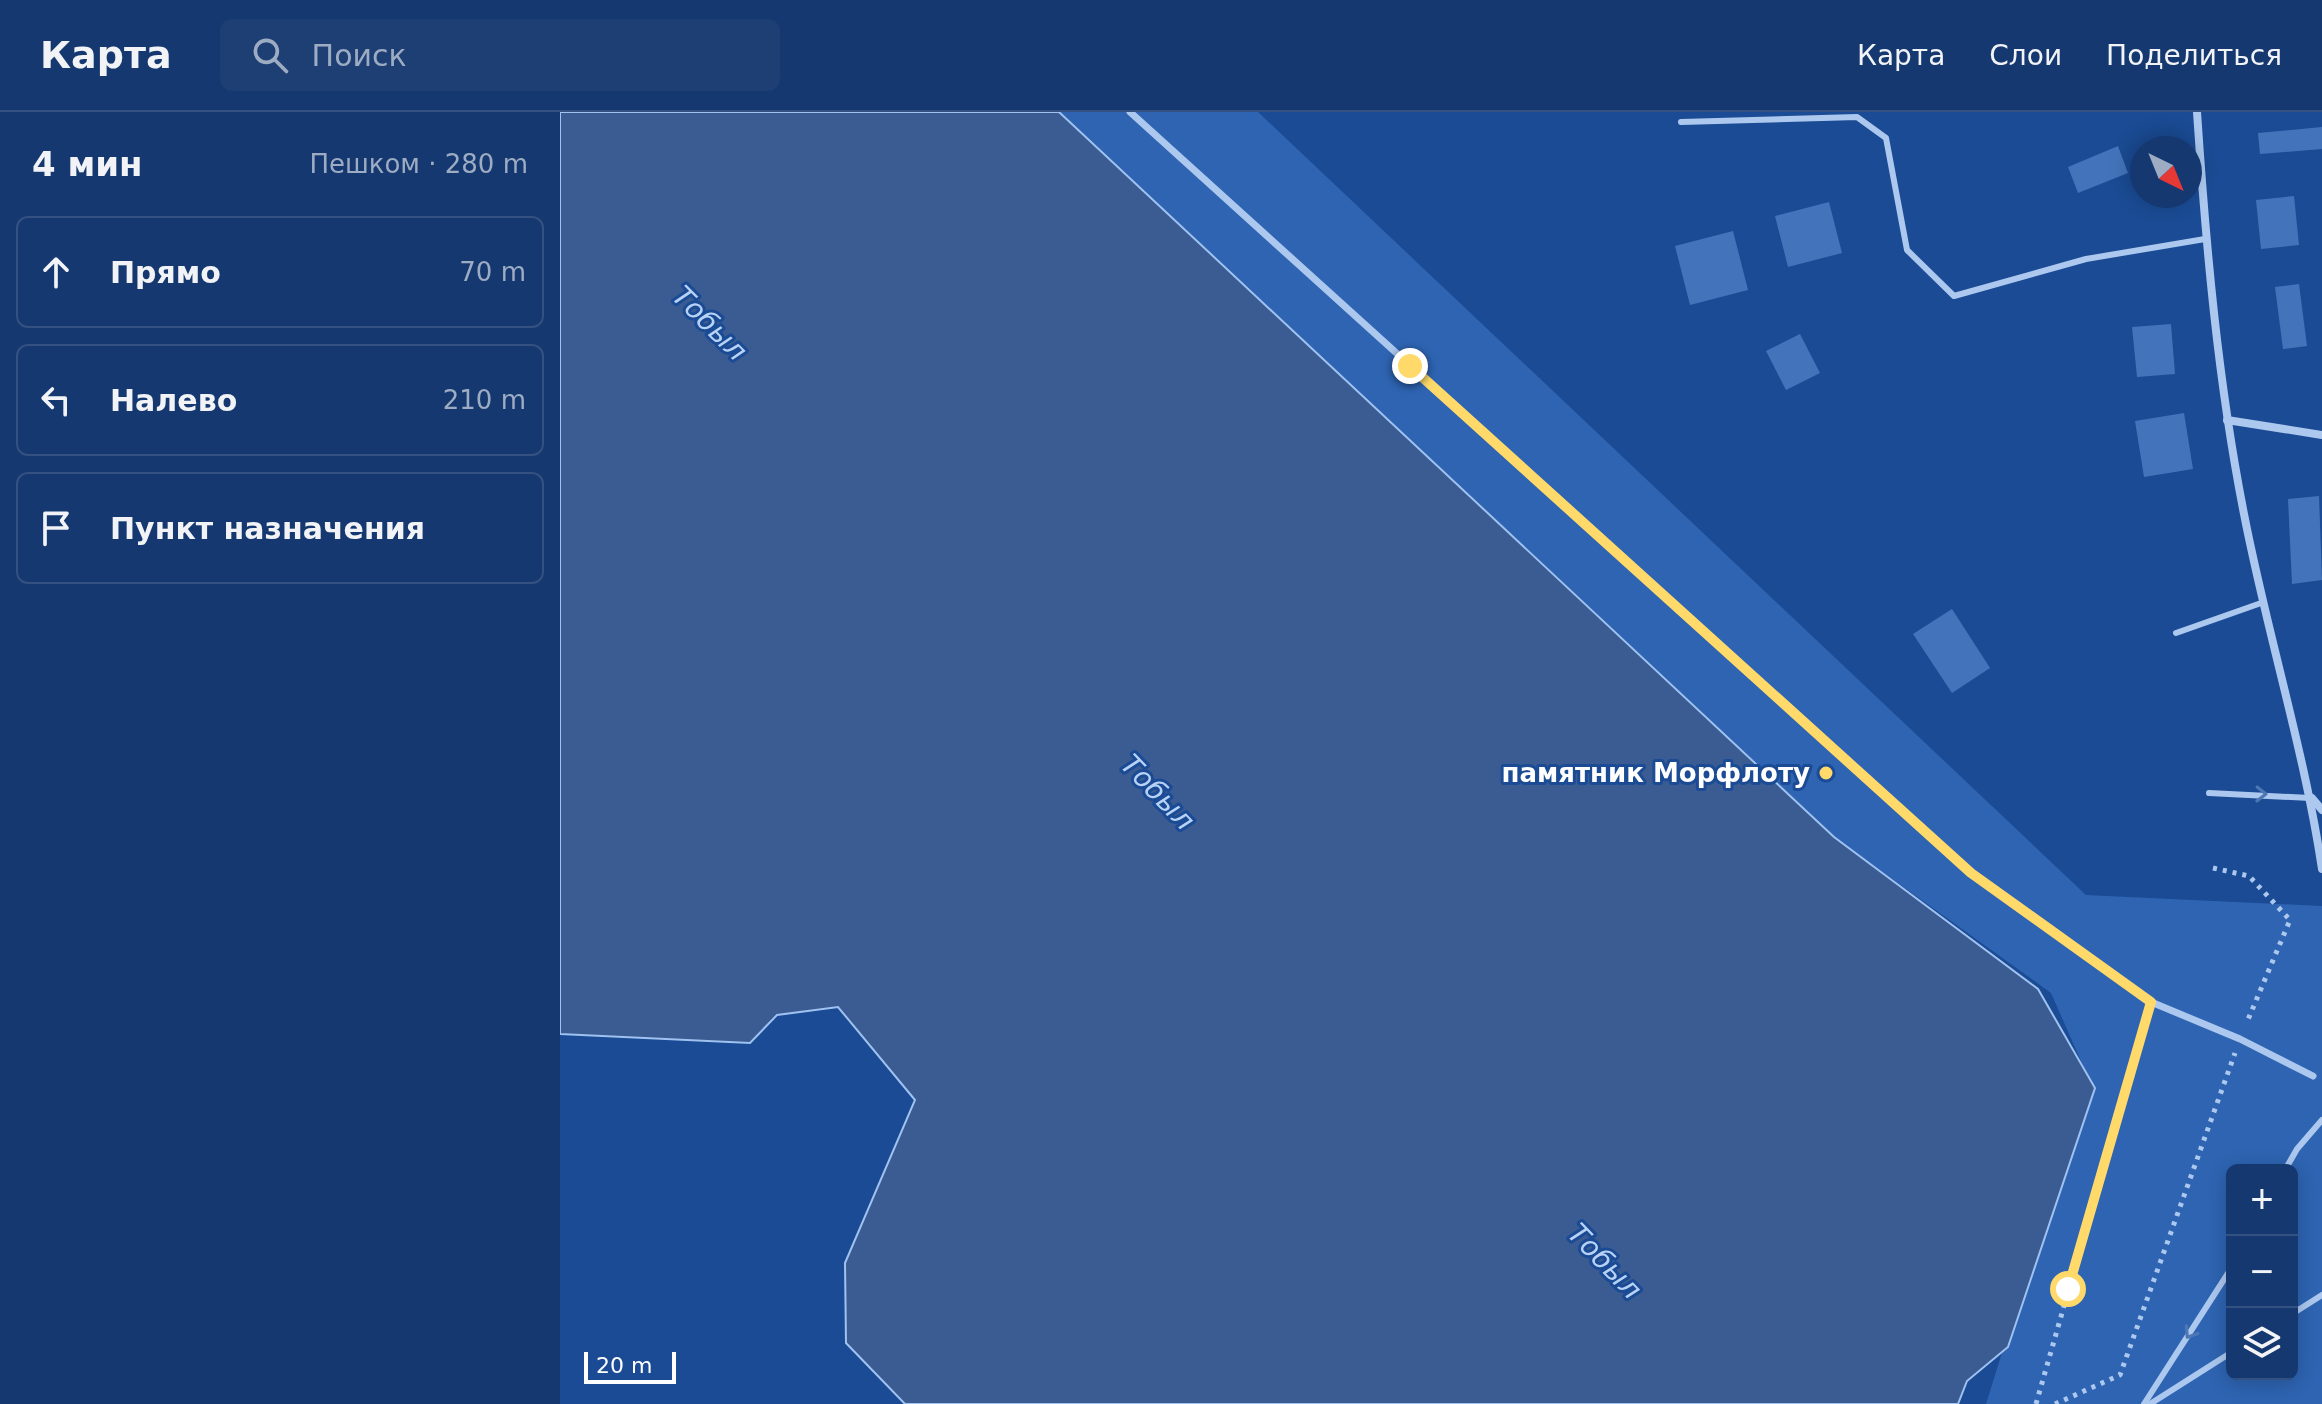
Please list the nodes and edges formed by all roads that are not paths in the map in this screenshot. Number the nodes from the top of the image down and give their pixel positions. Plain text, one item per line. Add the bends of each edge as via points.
1 (1130, 112) edge
2 (2197, 112) edge
3 (1681, 122) dead end
4 (2205, 239) junction
5 (2227, 420) junction
6 (2322, 435) edge
7 (2264, 602) junction
8 (2176, 633) dead end
9 (2209, 793) dead end
10 (2312, 798) junction
11 (2322, 810) edge
12 (2322, 869) edge
13 (2313, 1076) dead end
14 (2322, 1120) edge
15 (2288, 1164) edge
16 (2226, 1277) edge
17 (2322, 1295) edge
18 (2298, 1310) edge
19 (2226, 1356) edge
20 (2147, 1404) edge

1 - 13 street via 1971,873 2151,1002
2 - 4 street
3 - 4 lane via 1857,117 1886,138 1907,250 1954,296 2086,259
4 - 5 street
5 - 6 street
5 - 7 street
7 - 8 lane
7 - 10 street
9 -> 10 lane
10 - 11 street
10 - 12 street
14 - 15 lane
16 -> 20 lane
17 - 18 lane
19 - 20 lane

